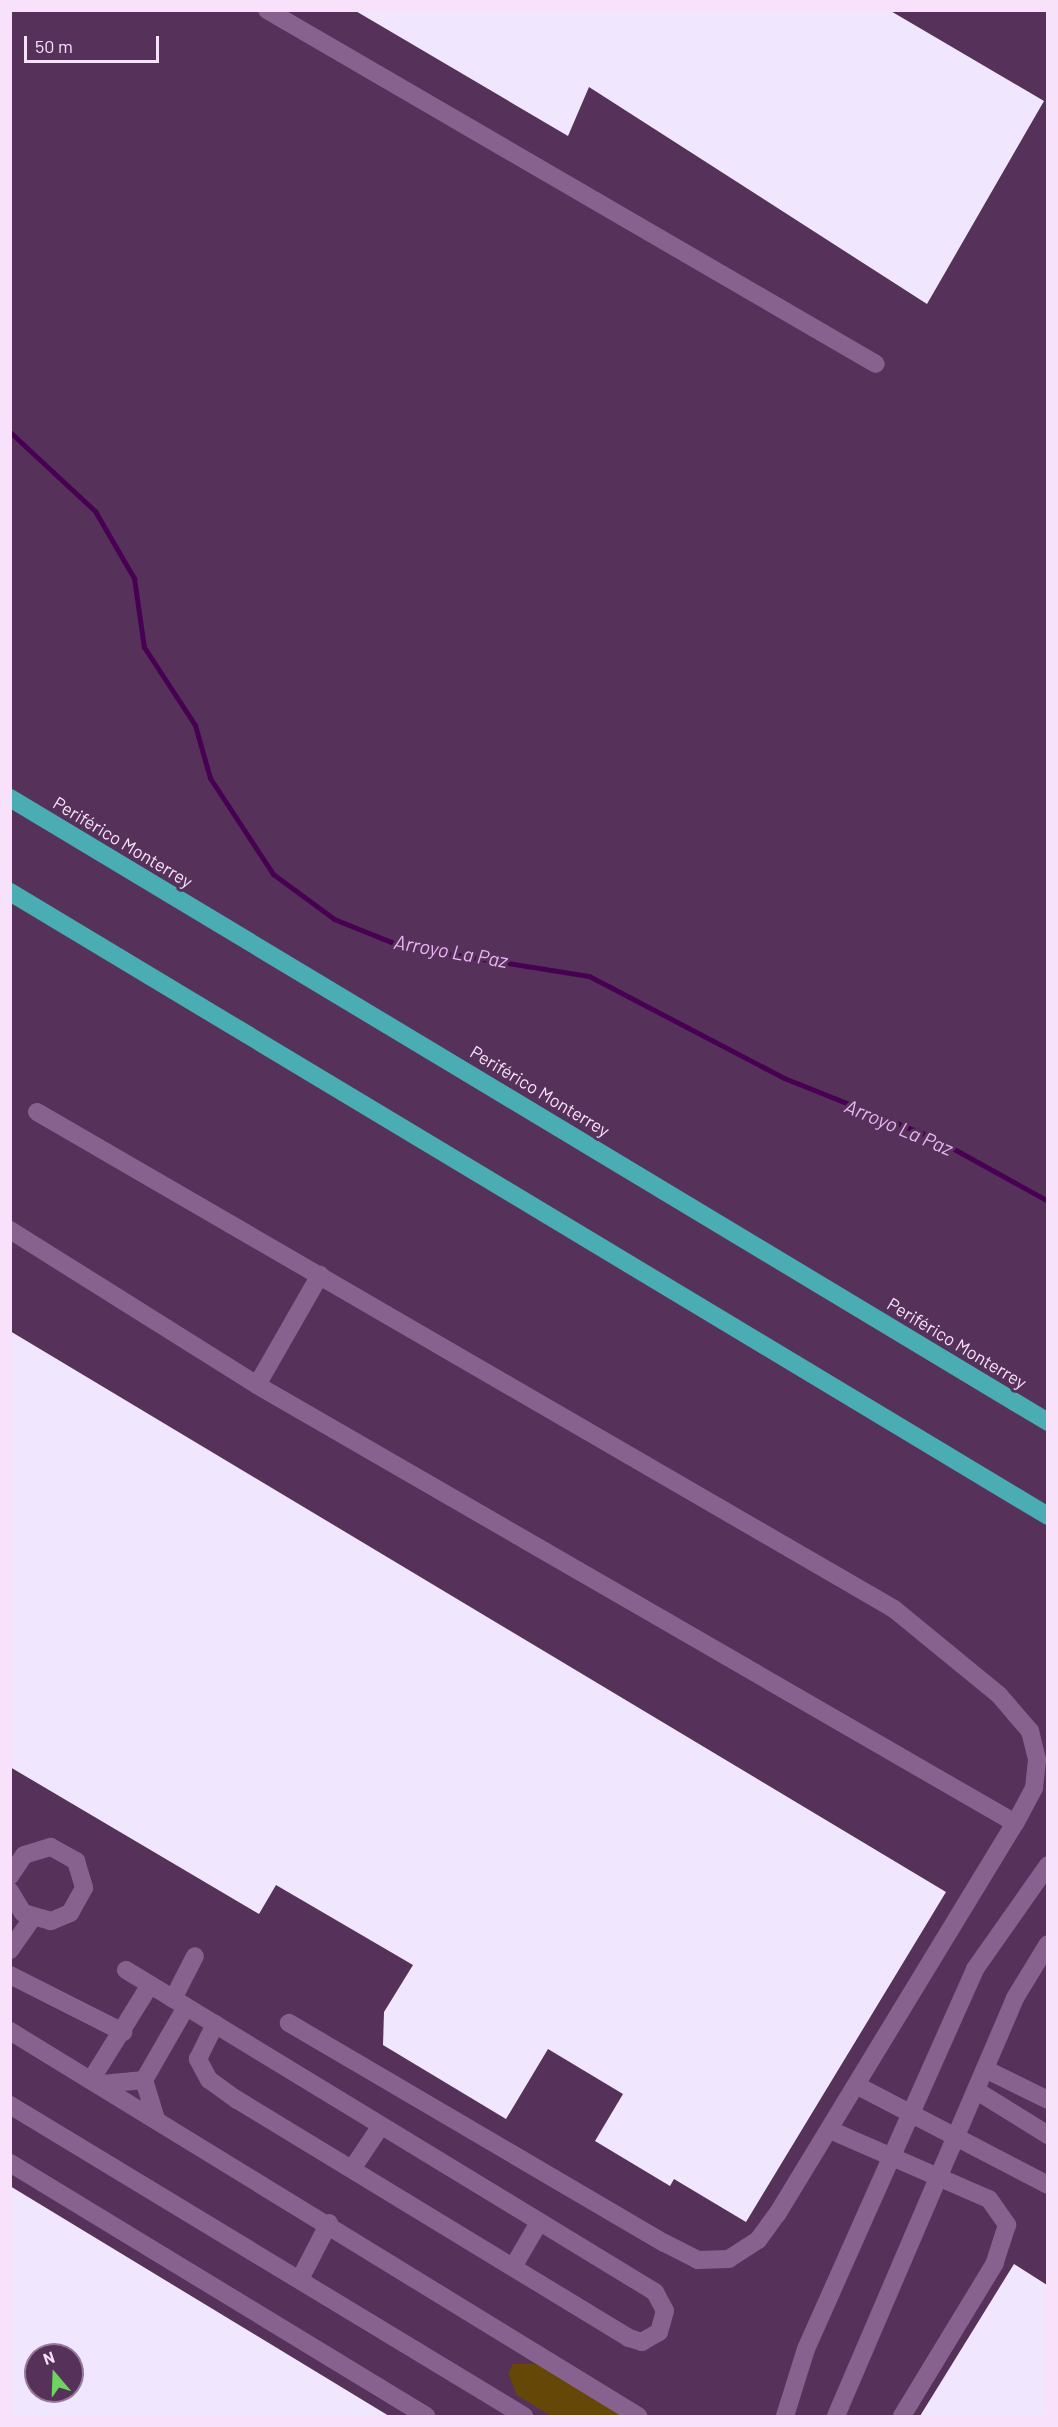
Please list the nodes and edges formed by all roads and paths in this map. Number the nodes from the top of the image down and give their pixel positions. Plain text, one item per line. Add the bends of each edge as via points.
1 (267, 10) edge
2 (876, 364) dead end
3 (10, 798) edge
4 (10, 892) edge
5 (37, 1112) dead end
6 (10, 1230) edge
7 (320, 1275) junction
8 (257, 1385) junction
9 (1047, 1422) edge
10 (1047, 1516) edge
11 (1015, 1823) junction
12 (13, 1864) edge
13 (1047, 1865) edge
14 (12, 1900) edge
15 (32, 1918) junction
16 (1047, 1944) edge
17 (10, 1950) edge
18 (195, 1956) dead end
19 (126, 1970) dead end
20 (10, 1975) edge
21 (150, 1985) junction
22 (179, 2003) junction
23 (289, 2023) dead end
24 (215, 2024) junction
25 (10, 2031) edge
26 (123, 2032) junction
27 (987, 2070) junction
28 (144, 2080) junction
29 (94, 2081) junction
30 (1010, 2081) junction
31 (856, 2085) junction
32 (977, 2091) junction
33 (1047, 2100) edge
34 (10, 2105) edge
35 (998, 2105) junction
36 (913, 2113) junction
37 (156, 2119) junction
38 (380, 2127) junction
39 (830, 2130) junction
40 (960, 2135) junction
41 (1047, 2135) edge
42 (894, 2158) junction
43 (10, 2163) edge
44 (352, 2169) junction
45 (940, 2178) junction
46 (1047, 2184) edge
47 (329, 2223) junction
48 (538, 2224) junction
49 (513, 2267) junction
50 (300, 2279) junction
51 (426, 2416) edge
52 (524, 2416) edge
53 (638, 2416) edge
54 (785, 2416) edge
55 (836, 2416) edge
56 (902, 2416) edge

1 - 2 lane
3 - 9 highway, Periférico Monterrey
4 - 10 highway
5 - 7 lane
6 - 8 lane
7 - 8 lane
7 - 11 lane via 894,1609 999,1695 1030,1731 1037,1760 1034,1788
8 - 11 lane
11 - 31 lane
12 - 15 lane via 42,1847 61,1850 76,1861 84,1878 82,1897 70,1913 51,1921
13 - 36 lane via 980,1961
14 - 15 lane
15 - 17 lane
16 - 27 lane via 1015,1998
18 - 22 lane
19 - 21 lane
20 - 26 lane
21 - 22 lane
21 - 26 lane
22 - 24 lane
22 - 28 lane
23 - 39 lane via 698,2260 729,2259 758,2240
24 - 38 lane
24 - 44 lane via 198,2059 209,2080
25 - 29 lane
26 - 29 lane
27 - 30 lane
27 - 32 lane
28 - 29 lane
28 - 37 lane
29 - 37 lane
30 - 33 lane
30 - 35 lane
31 - 36 lane
31 - 39 lane
32 - 35 lane
32 - 40 lane
34 - 50 lane
35 - 41 lane
36 - 40 lane
36 - 42 lane
37 - 47 lane
38 - 44 lane
38 - 48 lane
39 - 42 lane
40 - 45 lane
40 - 46 lane
42 - 45 lane
42 - 54 lane via 806,2349
43 - 51 lane
44 - 49 lane
45 - 55 lane
45 - 56 lane via 999,2207 1008,2231 995,2263
47 - 50 lane
47 - 53 lane
48 - 49 lane
48 - 49 lane via 656,2292 665,2311 659,2332 634,2341
50 - 52 lane

